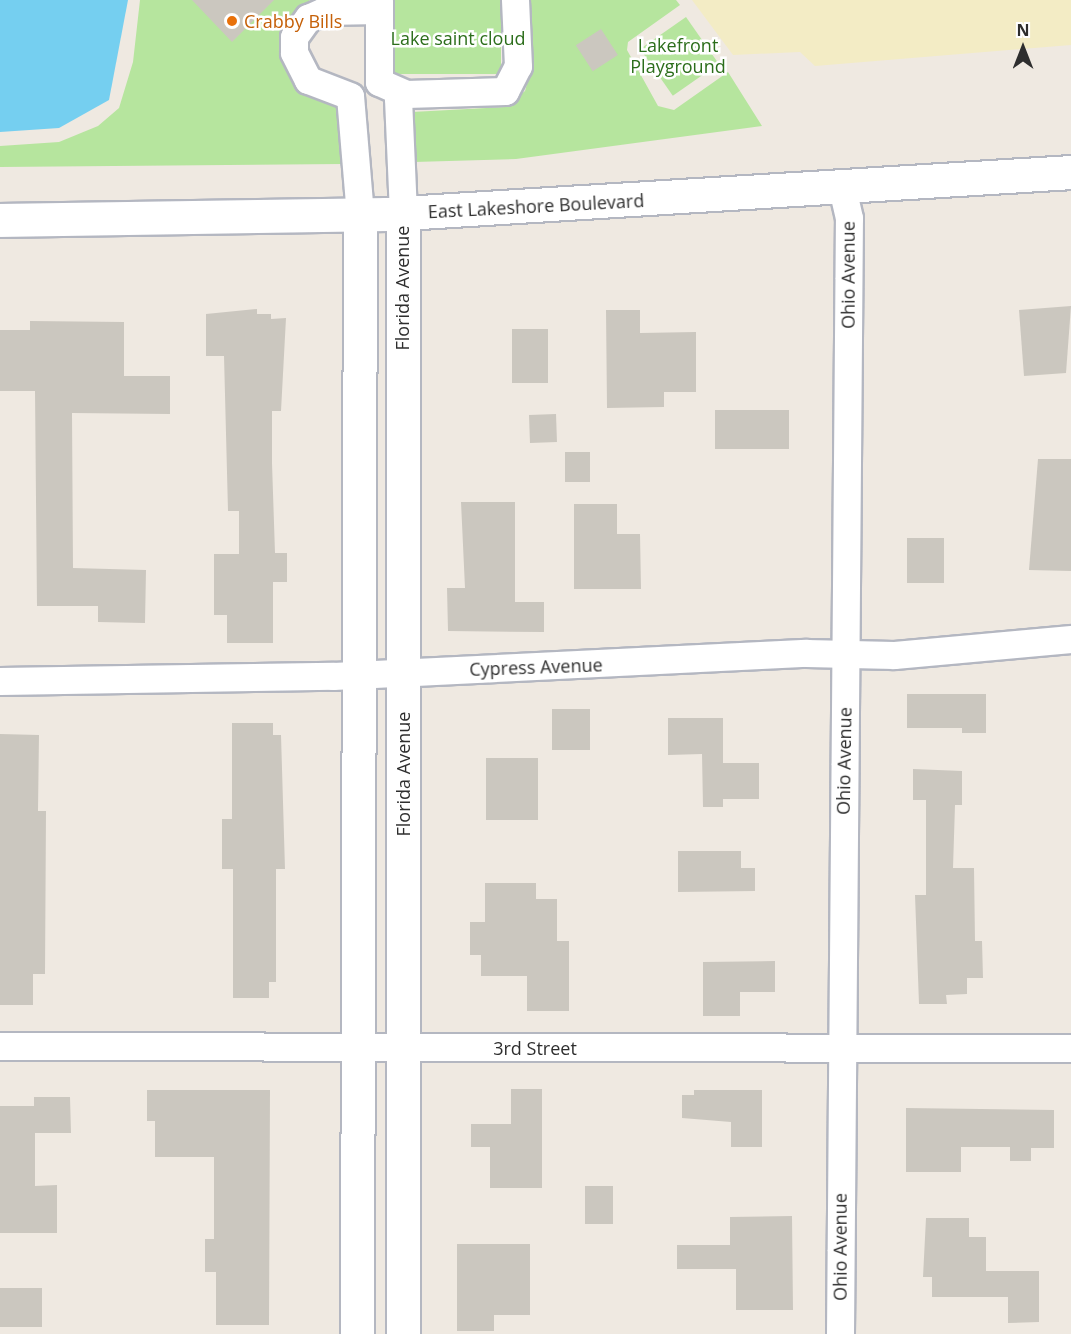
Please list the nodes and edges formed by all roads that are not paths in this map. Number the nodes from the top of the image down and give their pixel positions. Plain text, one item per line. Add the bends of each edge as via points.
1 (515, 0) edge
2 (379, 5) edge
3 (379, 82) junction
4 (406, 94) junction
5 (350, 96) junction
6 (1071, 172) edge
7 (842, 188) junction
8 (403, 213) junction
9 (360, 215) junction
10 (0, 220) edge
11 (1071, 639) edge
12 (846, 654) junction
13 (404, 673) junction
14 (360, 674) junction
15 (0, 681) edge
16 (0, 1046) edge
17 (840, 1048) junction
18 (1071, 1048) edge
19 (358, 1049) junction
20 (403, 1049) junction
21 (357, 1334) edge
22 (403, 1334) edge
23 (840, 1334) edge

1 - 4 street via 518,66 506,91
2 - 3 street
2 - 5 street via 324,11 308,18 294,37 294,52 308,80
3 - 4 street
3 - 5 street
4 - 8 street via 398,98
5 - 9 street
6 - 7 main road, East Lakeshore Boulevard
7 - 8 main road, East Lakeshore Boulevard
7 - 12 street, Ohio Avenue via 849,218
8 - 9 main road, East Lakeshore Boulevard
8 - 13 main road, Florida Avenue
9 - 10 main road, East Lakeshore Boulevard
9 - 14 main road
11 - 12 street, Cypress Avenue via 894,656
12 - 13 street, Cypress Avenue
12 - 17 street, Ohio Avenue
13 - 14 street, Cypress Avenue
13 - 20 main road, Florida Avenue
14 - 15 street, Cypress Avenue
14 - 19 main road
16 - 19 street, 3rd Street
17 - 18 street, 3rd Street
17 - 20 street, 3rd Street
17 - 23 street, Ohio Avenue
19 - 20 street, 3rd Street
19 - 21 main road
20 - 22 main road, Florida Avenue

